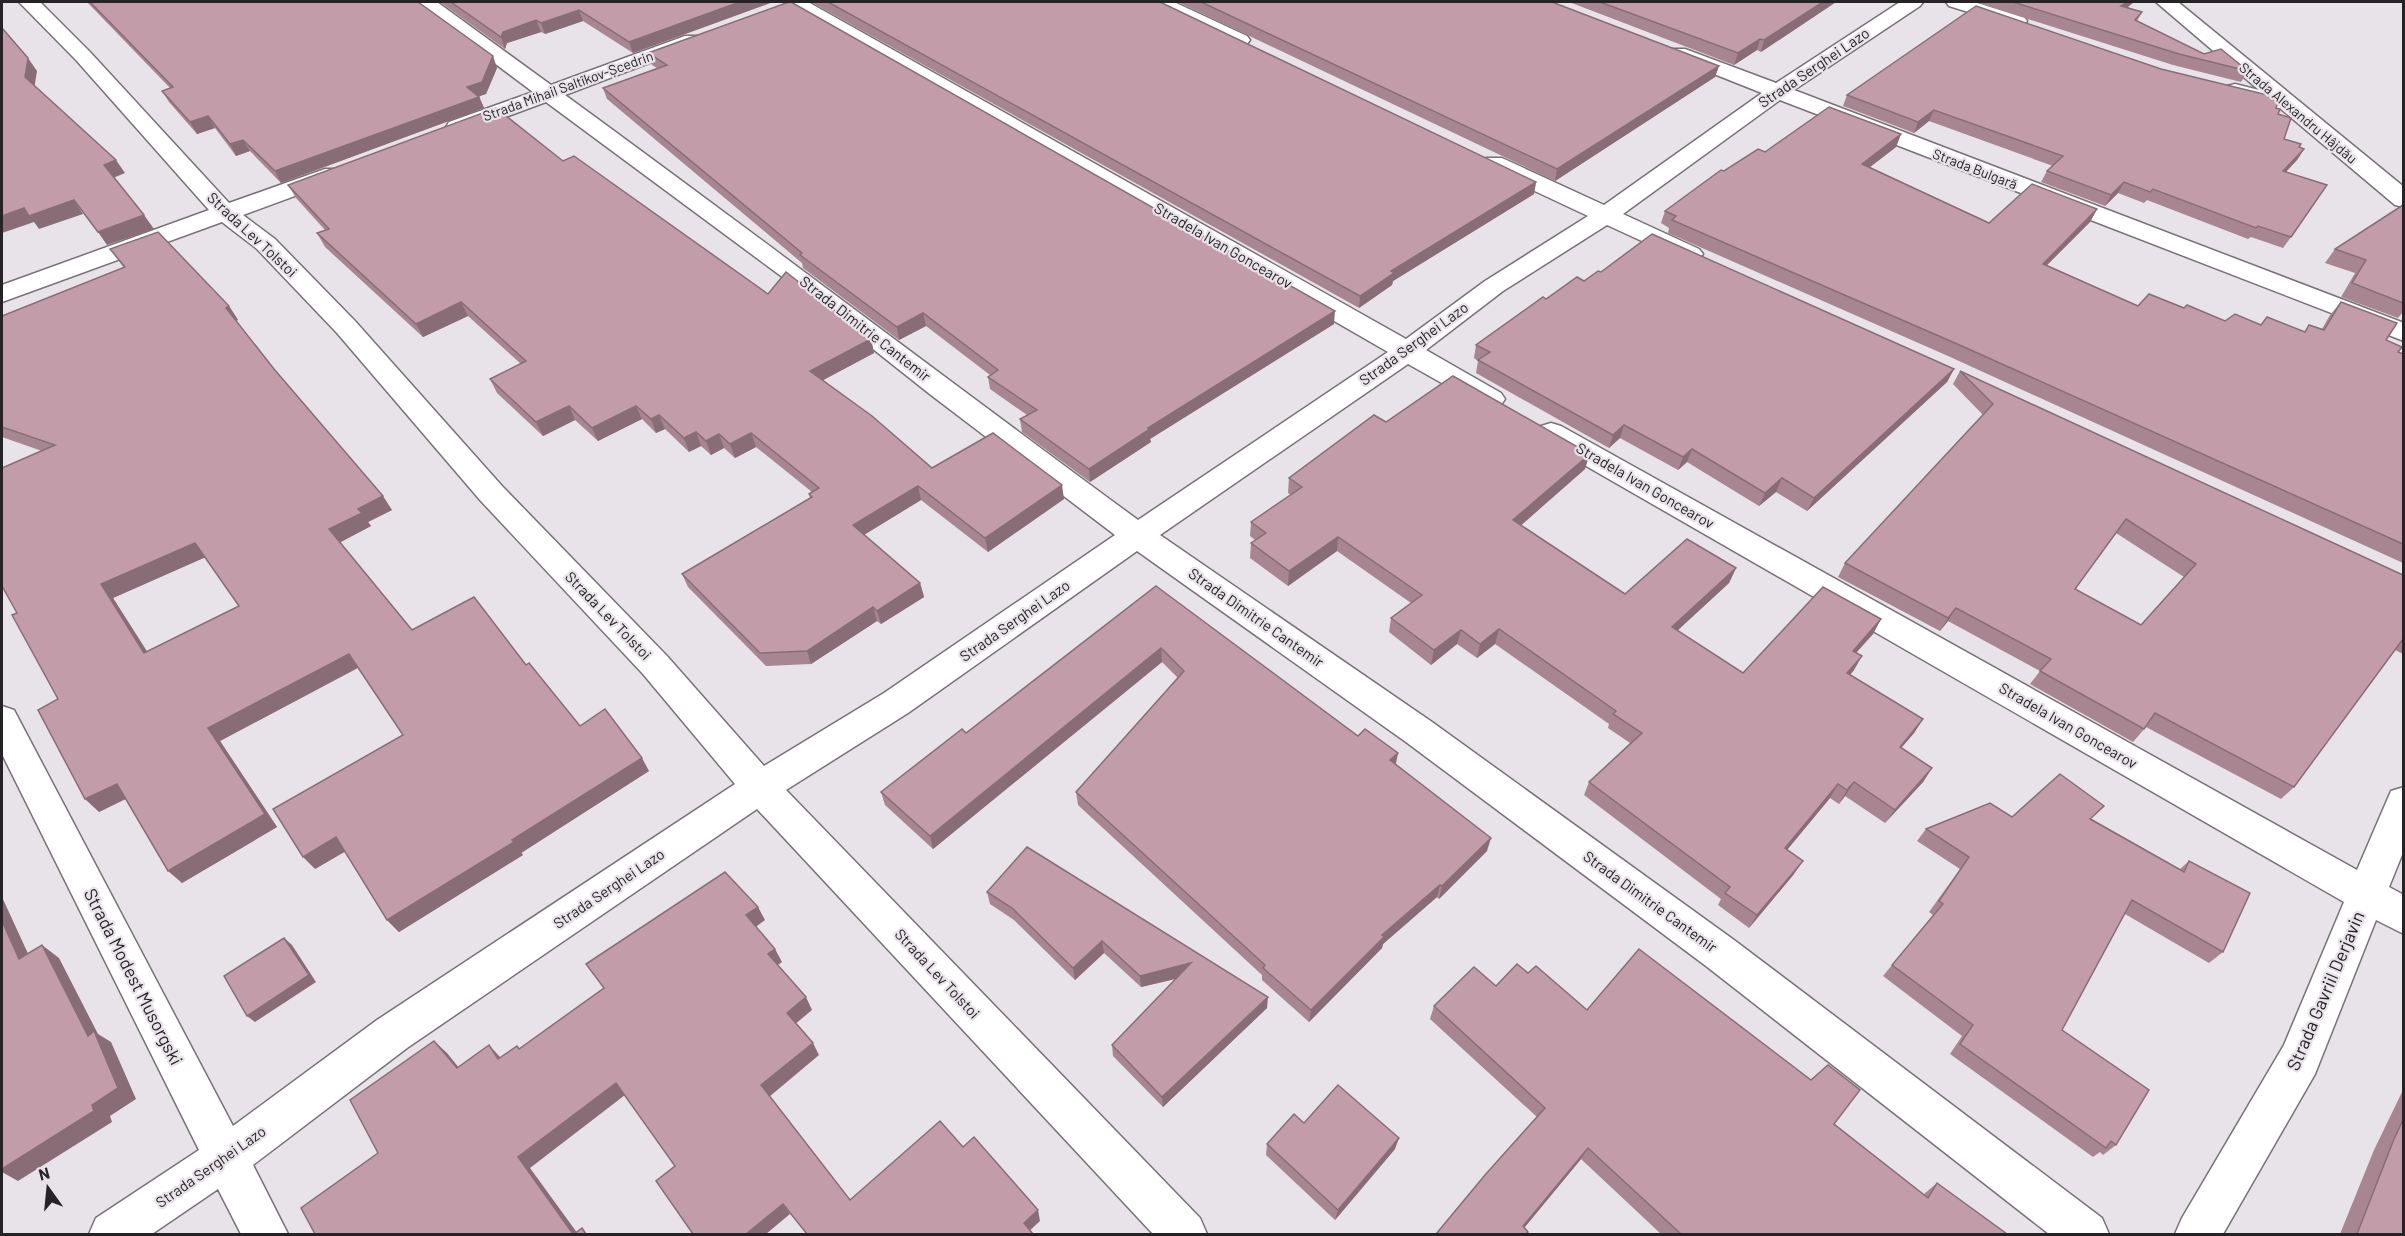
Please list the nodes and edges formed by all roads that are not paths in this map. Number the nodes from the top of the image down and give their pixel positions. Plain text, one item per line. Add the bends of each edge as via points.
1 (29, 2) edge
2 (425, 2) edge
3 (1159, 2) edge
4 (1913, 2) edge
5 (1956, 2) edge
6 (2166, 2) edge
7 (789, 4) edge
8 (2031, 26) edge
9 (717, 30) edge
10 (1657, 45) edge
11 (1258, 49) edge
12 (2211, 86) edge
13 (548, 92) junction
14 (1778, 92) junction
15 (2285, 104) junction
16 (432, 137) edge
17 (1468, 150) edge
18 (358, 165) edge
19 (2403, 200) edge
20 (224, 212) junction
21 (1604, 216) junction
22 (1711, 264) edge
23 (2, 294) edge
24 (2403, 333) edge
25 (1407, 352) junction
26 (1137, 535) junction
27 (2, 720) edge
28 (760, 787) junction
29 (2403, 802) edge
30 (2367, 895) junction
31 (2403, 916) edge
32 (226, 1158) junction
33 (112, 1234) edge
34 (265, 1234) edge
35 (1184, 1234) edge
36 (2086, 1234) edge
37 (2198, 1234) edge

1 - 20 street, Strada Lev Tolstoi
2 - 13 street, Strada Dimitrie Cantemir
3 - 11 street
4 - 14 street, Strada Serghei Lazo
5 - 8 street
6 - 15 street, Strada Alexandru Hâjdău
7 - 25 street, Stradela Ivan Goncearov
9 - 13 street, Strada Mihail Saltîkov-Șcedrin
10 - 14 street, Strada Bulgară
12 - 15 street
13 - 16 street, Strada Mihail Saltîkov-Șcedrin
13 - 26 street, Strada Dimitrie Cantemir
14 - 21 street, Strada Serghei Lazo
14 - 24 street, Strada Bulgară
15 - 19 street, Strada Alexandru Hâjdău
17 - 21 street
18 - 20 street
20 - 23 street
20 - 28 street, Strada Lev Tolstoi via 266,244 346,327 491,493 656,665
21 - 22 street
21 - 25 street, Strada Serghei Lazo via 1494,286
25 - 26 street, Strada Serghei Lazo
25 - 30 street, Stradela Ivan Goncearov
26 - 28 street, Strada Serghei Lazo via 896,703
26 - 36 street, Strada Dimitrie Cantemir via 1419,732 1720,953
27 - 32 street, Strada Modest Musorgski
28 - 32 street, Strada Serghei Lazo via 392,1034
28 - 35 street, Strada Lev Tolstoi
29 - 30 street, Strada Gavriil Derjavin
30 - 31 street, Stradela Ivan Goncearov
30 - 37 street, Strada Gavriil Derjavin via 2300,1059
32 - 33 street, Strada Serghei Lazo
32 - 34 street, Strada Modest Musorgski

